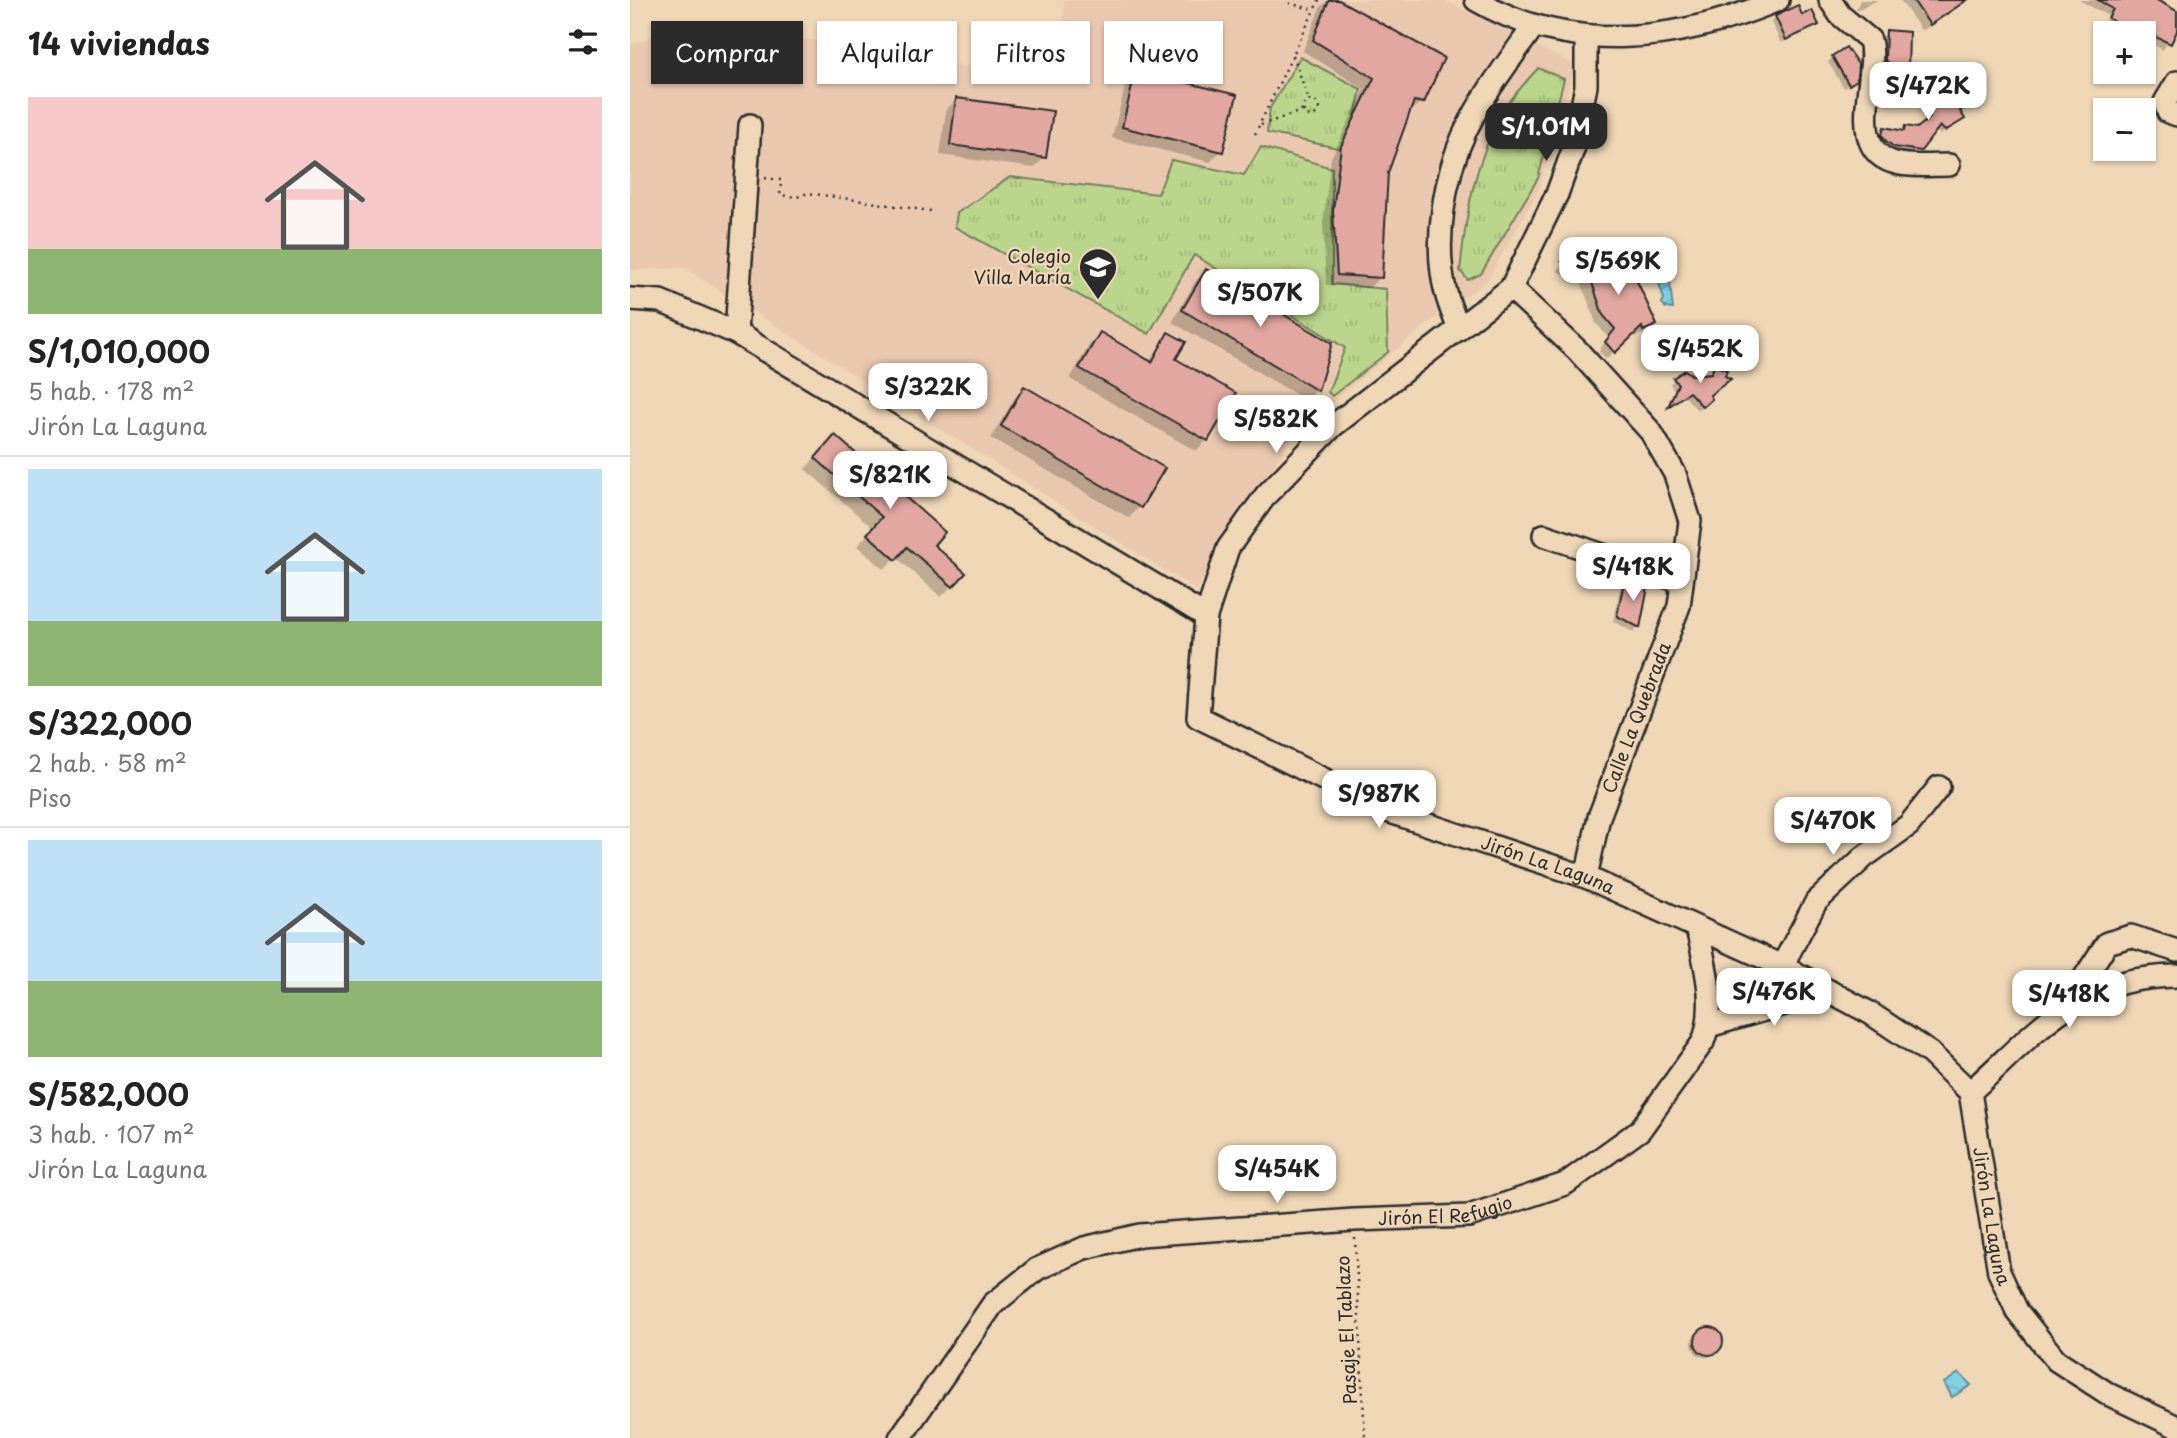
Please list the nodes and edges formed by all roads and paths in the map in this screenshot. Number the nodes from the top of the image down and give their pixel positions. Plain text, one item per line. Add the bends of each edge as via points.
1 (1319, 0) edge
2 (1476, 0) edge
3 (1778, 0) edge
4 (1830, 0) edge
5 (1289, 3) dead end
6 (1314, 10) junction
7 (1534, 27) junction
8 (1586, 37) junction
9 (1293, 54) junction
10 (2177, 82) edge
11 (1309, 101) junction
12 (1304, 110) junction
13 (2177, 116) edge
14 (750, 125) dead end
15 (1259, 125) junction
16 (1255, 134) dead end
17 (1949, 165) dead end
18 (747, 176) junction
19 (931, 211) dead end
20 (1511, 288) junction
21 (630, 299) edge
22 (1459, 329) junction
23 (736, 332) junction
24 (1544, 535) dead end
25 (1682, 582) junction
26 (1206, 615) junction
27 (1939, 787) dead end
28 (1586, 877) junction
29 (1697, 928) junction
30 (2177, 951) edge
31 (1782, 966) junction
32 (2177, 976) edge
33 (1829, 991) junction
34 (2067, 1004) junction
35 (1709, 1026) junction
36 (1970, 1092) junction
37 (1354, 1220) junction
38 (2177, 1427) edge
39 (900, 1438) edge
40 (1365, 1438) edge

1 - 6 path
2 - 7 street
3 - 8 street via 1692,30
4 - 17 street via 1840,15 1870,40 1866,125 1872,144 1901,164
5 - 6 path
6 - 9 path
7 - 8 street
7 - 22 street via 1465,132 1450,179 1441,254 1446,293
8 - 20 street, Jirón La Laguna via 1586,86 1574,147 1557,194
9 - 11 path
9 - 15 path
10 - 13 street via 2165,102 2168,112
11 - 12 path
11 - 12 path via 1318,104 1318,112 1312,116
12 - 15 path
14 - 18 street
15 - 16 path
18 - 19 path via 781,180 780,195 797,197 808,192
18 - 23 street
20 - 22 street, Jirón La Laguna
20 - 25 street, Calle La Quebrada via 1651,432 1675,474 1690,521
21 - 23 street via 660,301
22 - 26 street, Jirón La Laguna via 1334,426 1266,495 1228,548
23 - 26 street
24 - 25 street
25 - 28 street, Calle La Quebrada via 1679,606 1599,817
26 - 28 street, Jirón La Laguna via 1198,718 1390,812
27 - 31 street via 1909,825 1864,857 1816,902
28 - 29 street, Jirón La Laguna
29 - 31 street, Jirón La Laguna
29 - 35 street via 1707,971
30 - 34 street via 2131,936 2107,943
31 - 33 street, Jirón La Laguna
32 - 34 street via 2147,976 2107,985
33 - 35 street
33 - 36 street, Jirón La Laguna via 1930,1054
34 - 36 street
35 - 37 street, Jirón El Refugio via 1703,1042 1640,1130 1565,1184 1469,1216
36 - 38 street, Jirón La Laguna via 2000,1272 2017,1311 2056,1360 2110,1395
37 - 39 street, Jirón El Refugio via 1140,1235 1084,1248 1037,1269 993,1304
37 - 40 path, Pasaje El Tablazo

